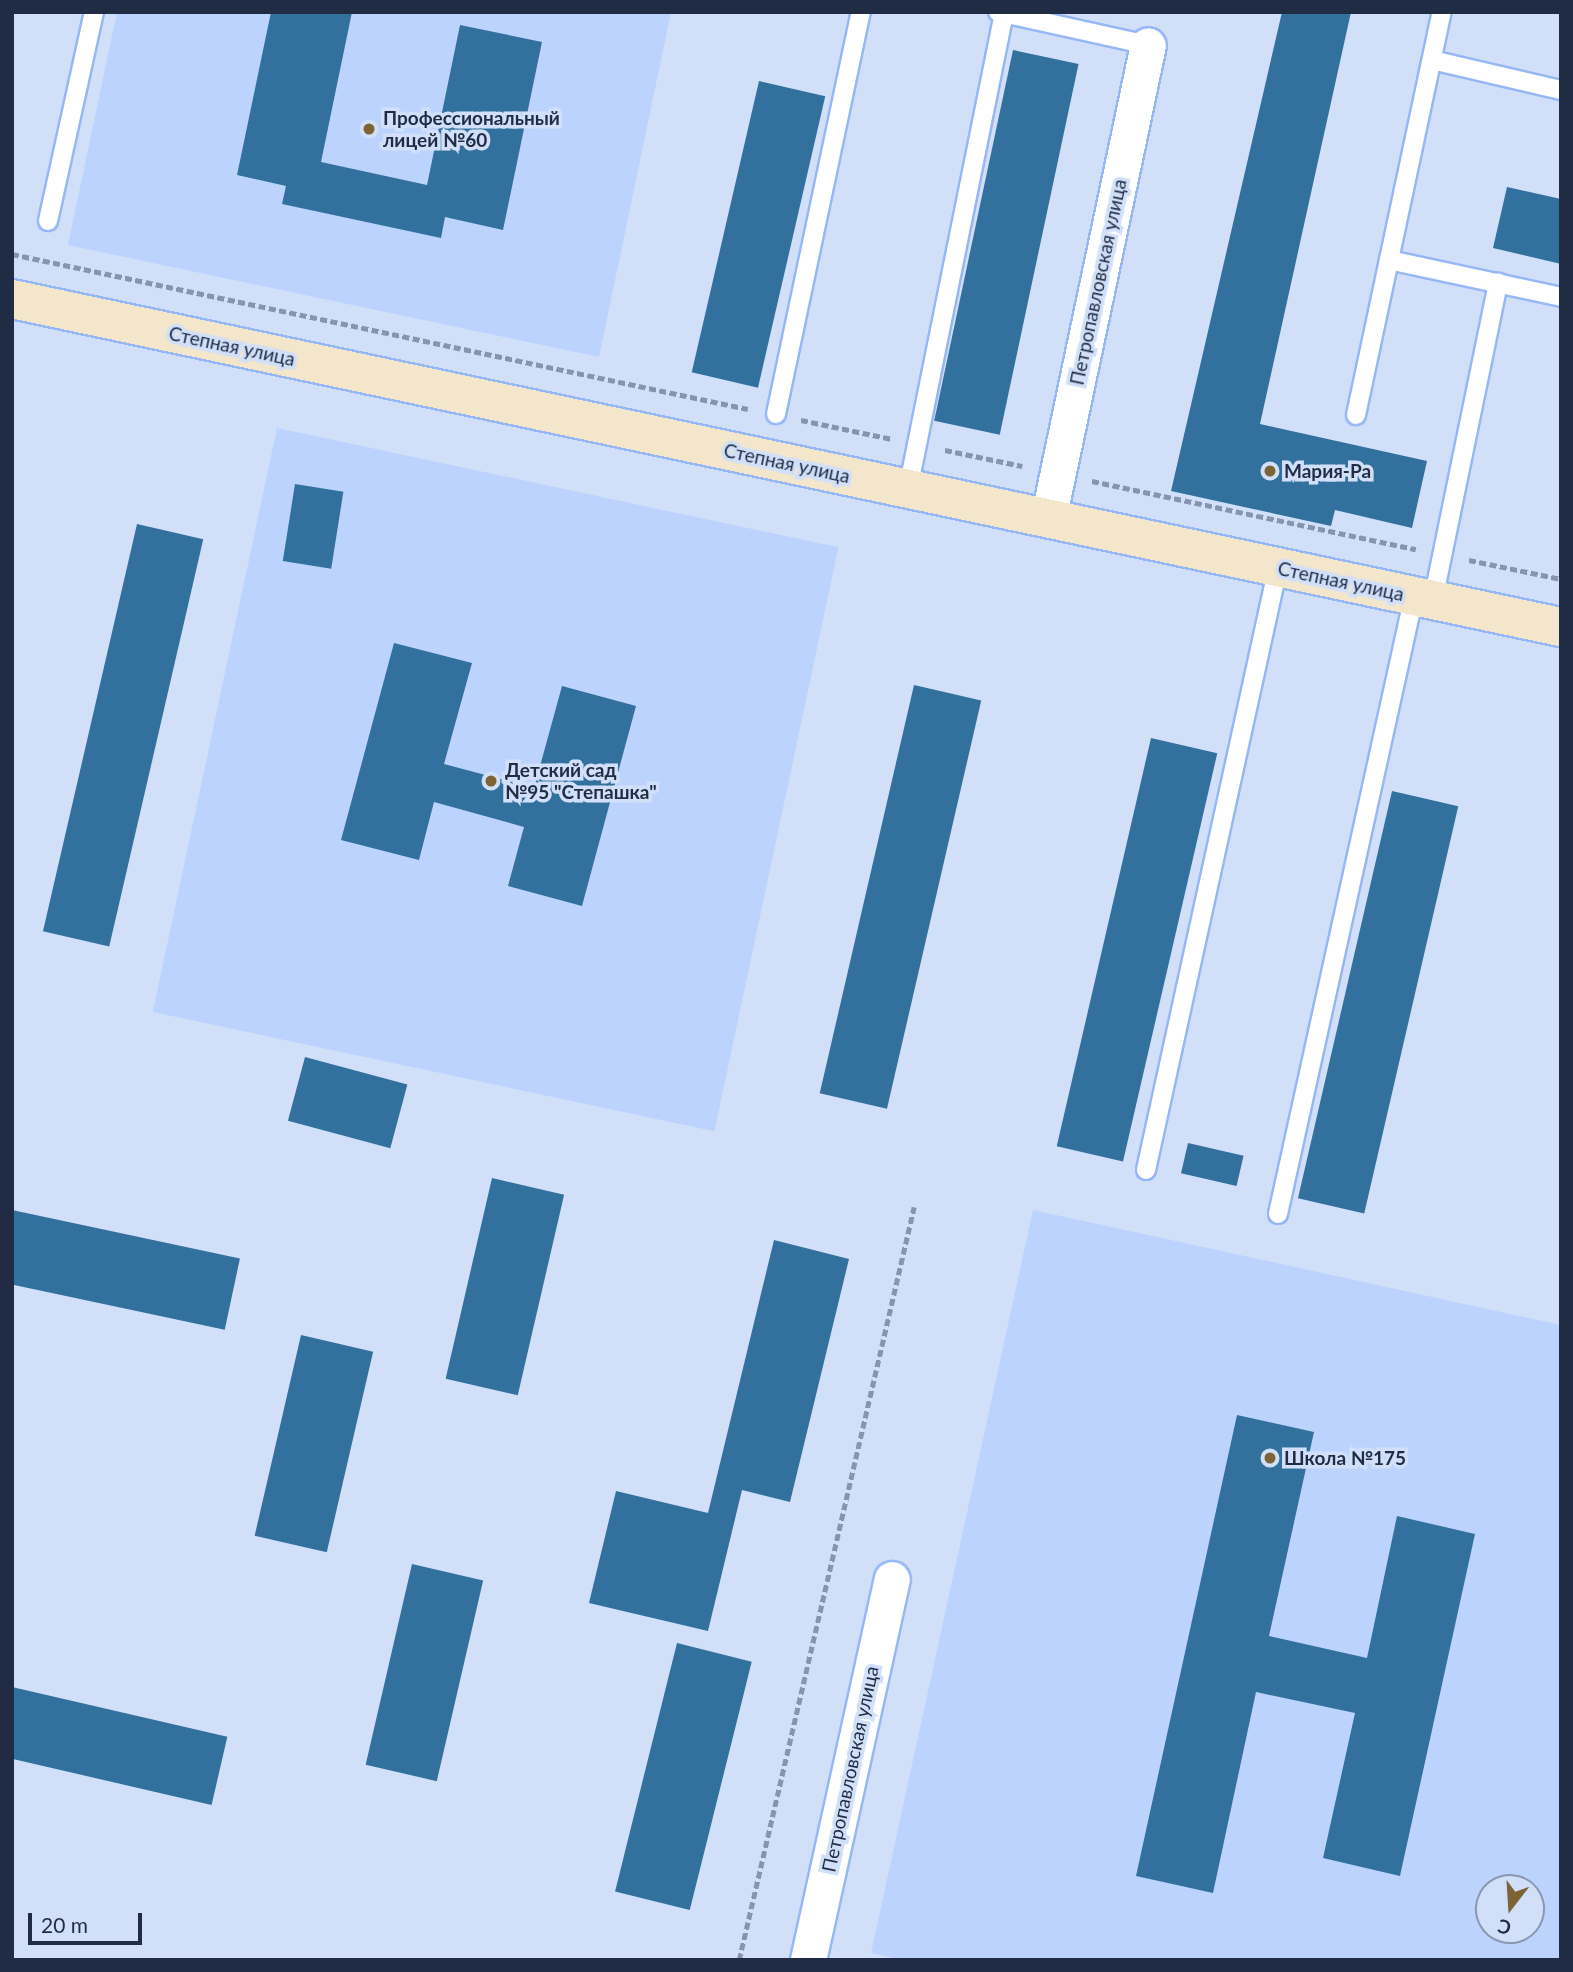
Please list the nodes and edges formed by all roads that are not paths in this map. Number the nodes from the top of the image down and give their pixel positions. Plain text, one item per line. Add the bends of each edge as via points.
1 (93, 12) edge
2 (861, 12) edge
3 (1442, 12) edge
4 (1001, 13) edge
5 (1148, 45) joint
6 (1432, 60) junction
7 (1561, 90) edge
8 (48, 221) dead end
9 (1390, 260) junction
10 (1498, 283) junction
11 (1561, 297) edge
12 (12, 299) edge
13 (776, 415) dead end
14 (1356, 415) dead end
15 (908, 489) junction
16 (1048, 519) junction
17 (1278, 567) junction
18 (1424, 598) junction
19 (1561, 627) edge
20 (1146, 1170) dead end
21 (1278, 1214) dead end
22 (892, 1579) dead end
23 (808, 1960) edge

1 - 8 lane
2 - 13 lane
3 - 6 lane
4 - 5 lane
4 - 15 lane
5 - 16 street, Петропавловская улица
6 - 7 lane
6 - 9 lane
9 - 10 lane
9 - 14 lane
10 - 11 lane
10 - 18 lane
12 - 15 street, Степная улица
15 - 16 street, Степная улица
16 - 17 street, Степная улица
17 - 18 street, Степная улица
17 - 20 lane
18 - 19 street, Степная улица
18 - 21 lane
22 - 23 street, Петропавловская улица

